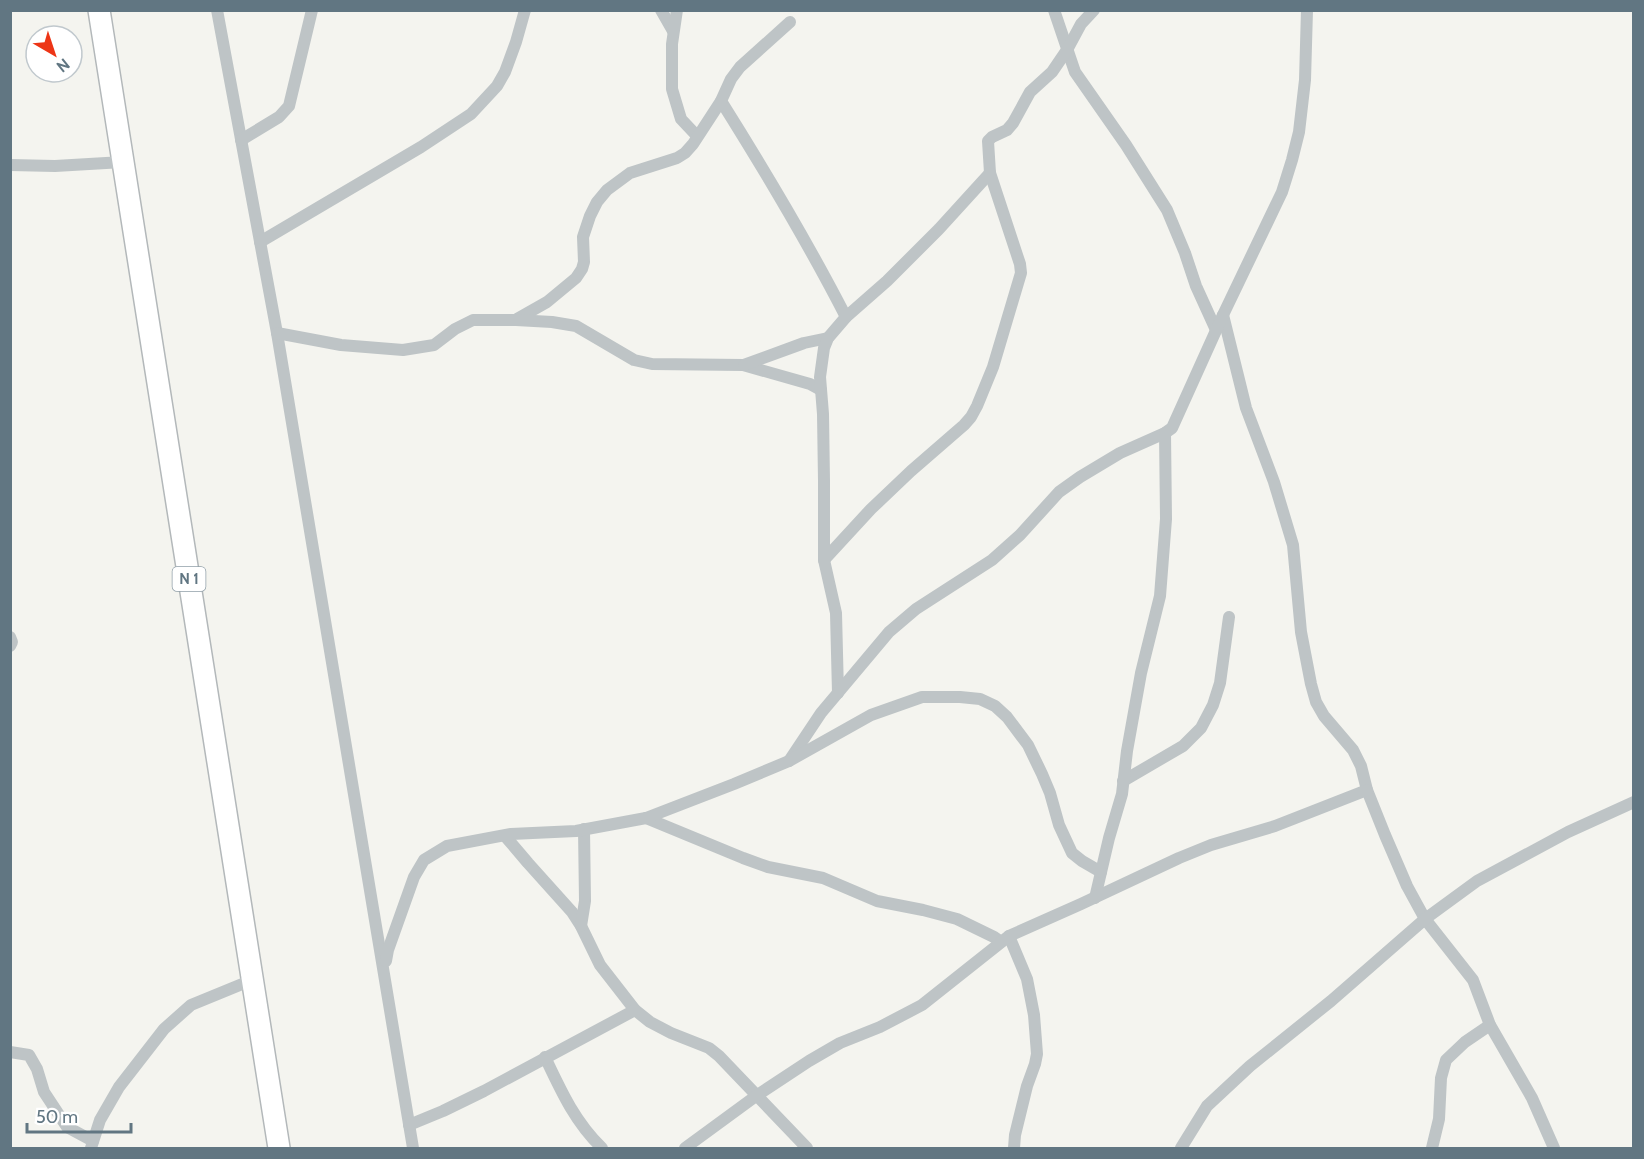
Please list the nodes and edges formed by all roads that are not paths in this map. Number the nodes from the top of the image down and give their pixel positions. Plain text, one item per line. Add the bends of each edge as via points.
1 (99, 10) edge
2 (217, 10) edge
3 (312, 10) edge
4 (525, 10) edge
5 (661, 10) edge
6 (677, 10) edge
7 (1054, 10) edge
8 (1094, 10) edge
9 (1307, 10) edge
10 (790, 22) dead end
11 (673, 31) junction
12 (1067, 50) junction
13 (721, 101) junction
14 (698, 136) junction
15 (241, 140) junction
16 (123, 162) junction
17 (10, 165) edge
18 (990, 173) junction
19 (260, 242) junction
20 (1223, 315) junction
21 (846, 317) junction
22 (516, 320) junction
23 (1216, 330) junction
24 (277, 333) junction
25 (828, 338) junction
26 (743, 365) junction
27 (820, 390) junction
28 (1165, 433) junction
29 (824, 560) junction
30 (1229, 617) dead end
31 (10, 638) edge
32 (10, 646) edge
33 (838, 693) junction
34 (789, 760) junction
35 (1123, 780) junction
36 (1368, 790) junction
37 (1634, 802) edge
38 (646, 818) junction
39 (584, 830) junction
40 (505, 836) junction
41 (1101, 873) junction
42 (1095, 898) junction
43 (1425, 919) junction
44 (581, 926) junction
45 (1005, 939) junction
46 (384, 971) junction
47 (252, 980) junction
48 (635, 1010) junction
49 (1490, 1025) junction
50 (10, 1052) edge
51 (545, 1057) junction
52 (756, 1096) junction
53 (409, 1125) junction
54 (92, 1145) edge
55 (279, 1149) edge
56 (413, 1149) edge
57 (603, 1149) edge
58 (685, 1149) edge
59 (807, 1149) edge
60 (1014, 1149) edge
61 (1180, 1149) edge
62 (1432, 1149) edge
63 (1554, 1149) edge

1 - 16 highway, N 1
2 - 15 street
3 - 15 street via 289,106 279,117
4 - 19 street via 505,72 471,114
5 - 11 street
6 - 11 street
7 - 12 street
8 - 12 street
9 - 20 street via 1305,80 1292,160 1282,192
10 - 13 street via 740,67
11 - 14 street via 672,89 681,119
12 - 18 street via 1052,72 1030,92 1007,130 989,139
12 - 23 street via 1075,72 1167,210
13 - 14 street
13 - 21 street
14 - 22 street via 677,158 630,173 607,190 590,216 583,237 584,262 576,278 547,302
15 - 19 street
16 - 17 street
16 - 47 highway, N 1
18 - 21 street via 887,281
18 - 29 street via 1021,273 977,406 964,425 871,509
19 - 24 street
20 - 23 street
20 - 36 street via 1246,408 1293,545 1301,632 1316,702 1353,750
21 - 25 street
22 - 24 street via 473,320 434,345 403,350 341,345
22 - 26 street via 576,326 634,360 652,364
23 - 28 street via 1181,411
24 - 46 street
25 - 26 street
25 - 27 street
26 - 27 street
27 - 29 street
28 - 33 street via 1120,453 1059,492 992,560 916,609 889,632
28 - 35 street via 1166,519 1160,596 1141,673
29 - 33 street via 836,613
30 - 35 street via 1220,682 1201,728 1183,746
31 - 32 street
33 - 34 street
34 - 38 street
34 - 41 street via 871,715 922,698 980,699 1007,717 1028,745 1072,853
35 - 41 street
36 - 42 street via 1275,826 1211,845
36 - 43 street via 1407,886
37 - 43 street via 1477,881
38 - 39 street
38 - 45 street via 768,867 823,878 877,901 957,919
39 - 40 street
39 - 44 street via 585,901
40 - 44 street
40 - 46 street via 447,846 424,860 402,908
41 - 42 street
42 - 45 street
43 - 49 street via 1473,980
43 - 61 street via 1207,1106
44 - 48 street via 600,965
45 - 52 street via 922,1005 840,1043
45 - 60 street via 1027,979 1037,1054
46 - 53 street
47 - 54 street via 191,1005 164,1029 119,1087 100,1120
47 - 55 highway, N 1
48 - 51 street
48 - 52 street via 671,1033 709,1048
49 - 62 street via 1465,1041 1446,1060
49 - 63 street via 1532,1098
50 - 54 street via 33,1059 44,1092 67,1127
51 - 53 street via 484,1091
51 - 57 street via 570,1109
52 - 58 street
52 - 59 street
53 - 56 street

